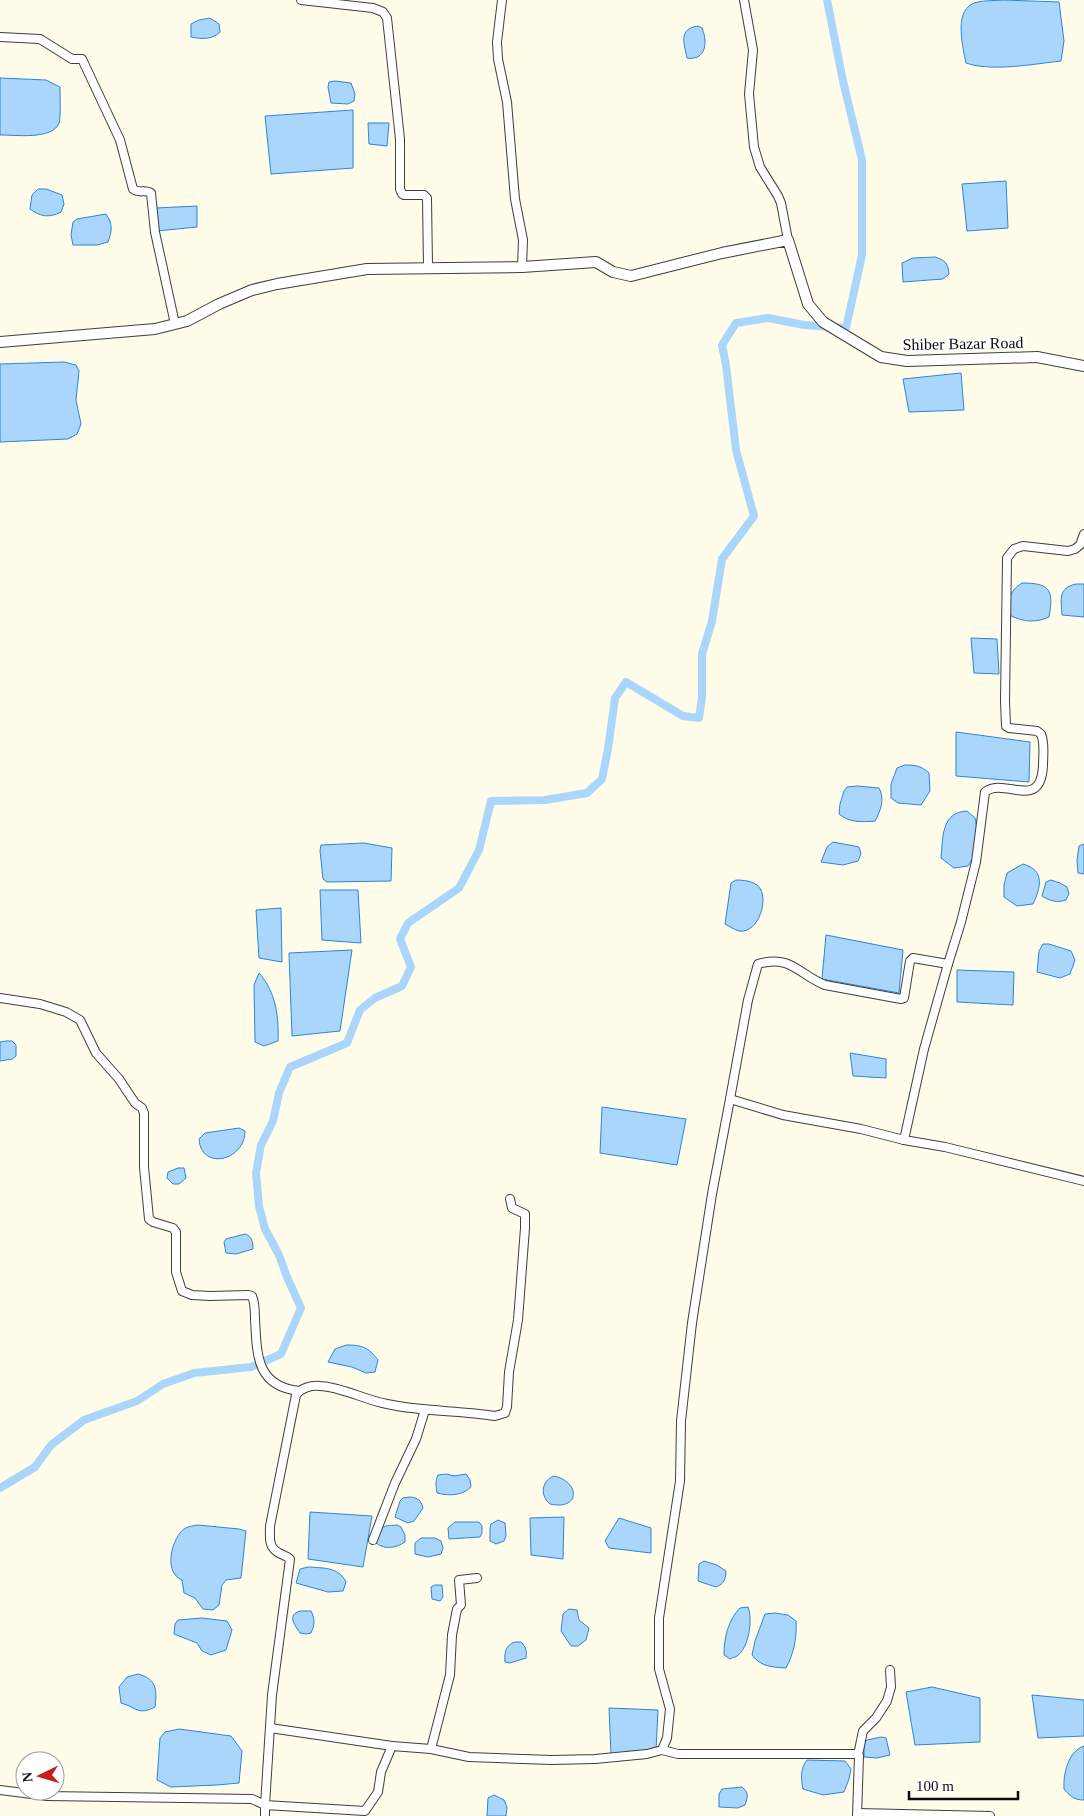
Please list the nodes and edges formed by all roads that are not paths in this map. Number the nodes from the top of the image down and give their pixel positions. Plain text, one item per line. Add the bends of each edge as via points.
1 (301, 0) edge
2 (502, 0) edge
3 (744, 0) edge
4 (0, 38) edge
5 (788, 240) junction
6 (428, 267) junction
7 (522, 267) junction
8 (176, 324) junction
9 (0, 342) edge
10 (1084, 366) edge
11 (1084, 534) edge
12 (948, 964) junction
13 (0, 998) edge
14 (730, 1099) junction
15 (904, 1140) junction
16 (1084, 1181) edge
17 (510, 1199) dead end
18 (299, 1391) junction
19 (425, 1410) junction
20 (373, 1540) dead end
21 (478, 1578) dead end
22 (890, 1670) dead end
23 (270, 1728) junction
24 (392, 1746) junction
25 (431, 1749) junction
26 (662, 1750) junction
27 (858, 1755) junction
28 (0, 1790) edge
29 (265, 1805) junction
30 (858, 1814) edge
31 (265, 1816) edge
32 (990, 1816) edge

1 - 6 street via 373,8 383,12 387,18 400,139 400,190 404,195 426,197
2 - 7 street via 498,59 507,102 515,200 523,240
3 - 5 street via 753,50 749,94 754,147 760,167 781,203
4 - 8 street via 40,39 72,59 82,59 120,140 133,189 152,193 155,232
5 - 7 street via 631,276 613,272 596,262
5 - 10 street, Shiber Bazar Road via 804,294 812,308 831,327 881,357 907,361 1037,357
6 - 7 street
6 - 8 street via 367,269 277,284 252,290
8 - 9 street via 155,329
11 - 12 street via 1075,550 1023,546 1014,548 1007,558 1006,726 1041,734 1044,749 1042,780 1029,790 993,788 985,792 976,862
12 - 14 street via 911,959 904,998 901,999 825,985 785,962 758,964
12 - 15 street via 924,1049
13 - 18 street via 40,1004 82,1021 96,1053 144,1113 144,1167 149,1219 176,1232 176,1272 182,1291 192,1295 252,1296 256,1345 264,1372 282,1387
14 - 15 street via 783,1115
14 - 26 street via 692,1323 681,1421 680,1481 659,1618 659,1669 670,1709 667,1738
15 - 16 street
17 - 19 street via 512,1208 524,1214 525,1228 518,1320 505,1413 495,1416
18 - 19 street via 317,1386 330,1387 387,1404
18 - 23 street via 270,1526 270,1545 290,1559
19 - 20 street
21 - 25 street via 460,1580 461,1605 457,1609 452,1635 450,1675
22 - 27 street via 891,1687 887,1701 863,1731
23 - 24 street
23 - 29 street
24 - 25 street
24 - 29 street via 381,1772 378,1792 365,1811
25 - 26 street via 469,1757 543,1760 595,1759
26 - 27 street via 678,1754
27 - 30 street
28 - 29 street via 47,1796 252,1799
29 - 31 street
30 - 32 street

